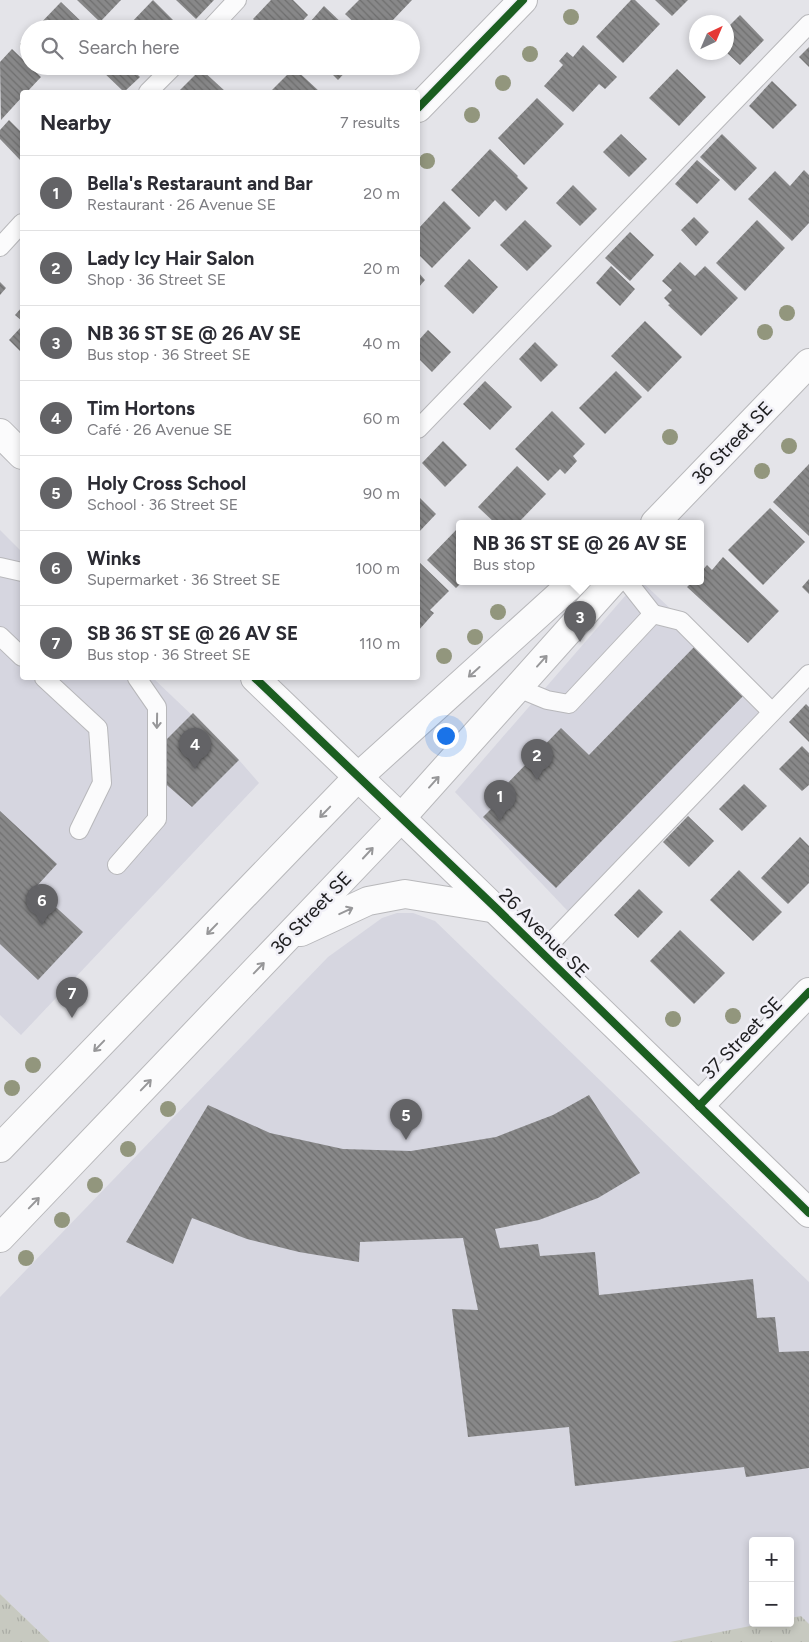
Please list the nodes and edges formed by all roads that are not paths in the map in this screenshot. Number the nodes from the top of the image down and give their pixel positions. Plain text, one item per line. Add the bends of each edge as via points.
1 (237, 0) edge
2 (523, 0) edge
3 (218, 20) edge
4 (809, 24) edge
5 (165, 75) edge
6 (150, 90) edge
7 (420, 106) edge
8 (20, 226) edge
9 (0, 247) edge
10 (809, 363) edge
11 (420, 427) edge
12 (0, 433) edge
13 (20, 453) edge
14 (657, 520) edge
15 (0, 567) edge
16 (20, 572) edge
17 (571, 585) edge
18 (609, 585) edge
19 (630, 585) edge
20 (652, 614) junction
21 (0, 636) edge
22 (20, 655) edge
23 (809, 674) edge
24 (46, 680) edge
25 (138, 680) edge
26 (257, 680) edge
27 (518, 688) junction
28 (772, 712) junction
29 (358, 777) junction
30 (401, 818) junction
31 (79, 830) dead end
32 (117, 864) dead end
33 (497, 909) junction
34 (286, 939) junction
35 (541, 953) junction
36 (809, 992) edge
37 (699, 1106) junction
38 (0, 1148) edge
39 (809, 1213) edge
40 (0, 1238) edge

1 - 3 lane
2 - 7 main road
4 - 11 lane
5 - 6 lane
8 - 9 lane
10 - 14 main road, 36 Street SE
12 - 13 main road
15 - 16 lane
17 -> 29 main road
27 -> 18 main road, 36 Street SE
19 - 20 lane
20 - 27 lane via 569,704 547,700
20 - 28 lane via 681,621
21 - 22 lane
23 - 28 lane
24 - 31 lane via 98,728 102,783
25 -> 32 lane via 157,707 157,819
26 - 29 main road, 26 Avenue SE
30 -> 27 main road, 36 Street SE
28 - 35 lane
29 - 30 main road, 26 Avenue SE
29 -> 38 main road
30 - 33 main road, 26 Avenue SE
34 -> 30 main road, 36 Street SE
34 -> 33 main road via 368,901 405,894
33 - 35 main road, 26 Avenue SE
40 -> 34 main road, 36 Street SE
35 - 37 main road, 26 Avenue SE
36 - 37 main road, 37 Street SE
37 - 39 main road, 26 Avenue SE

